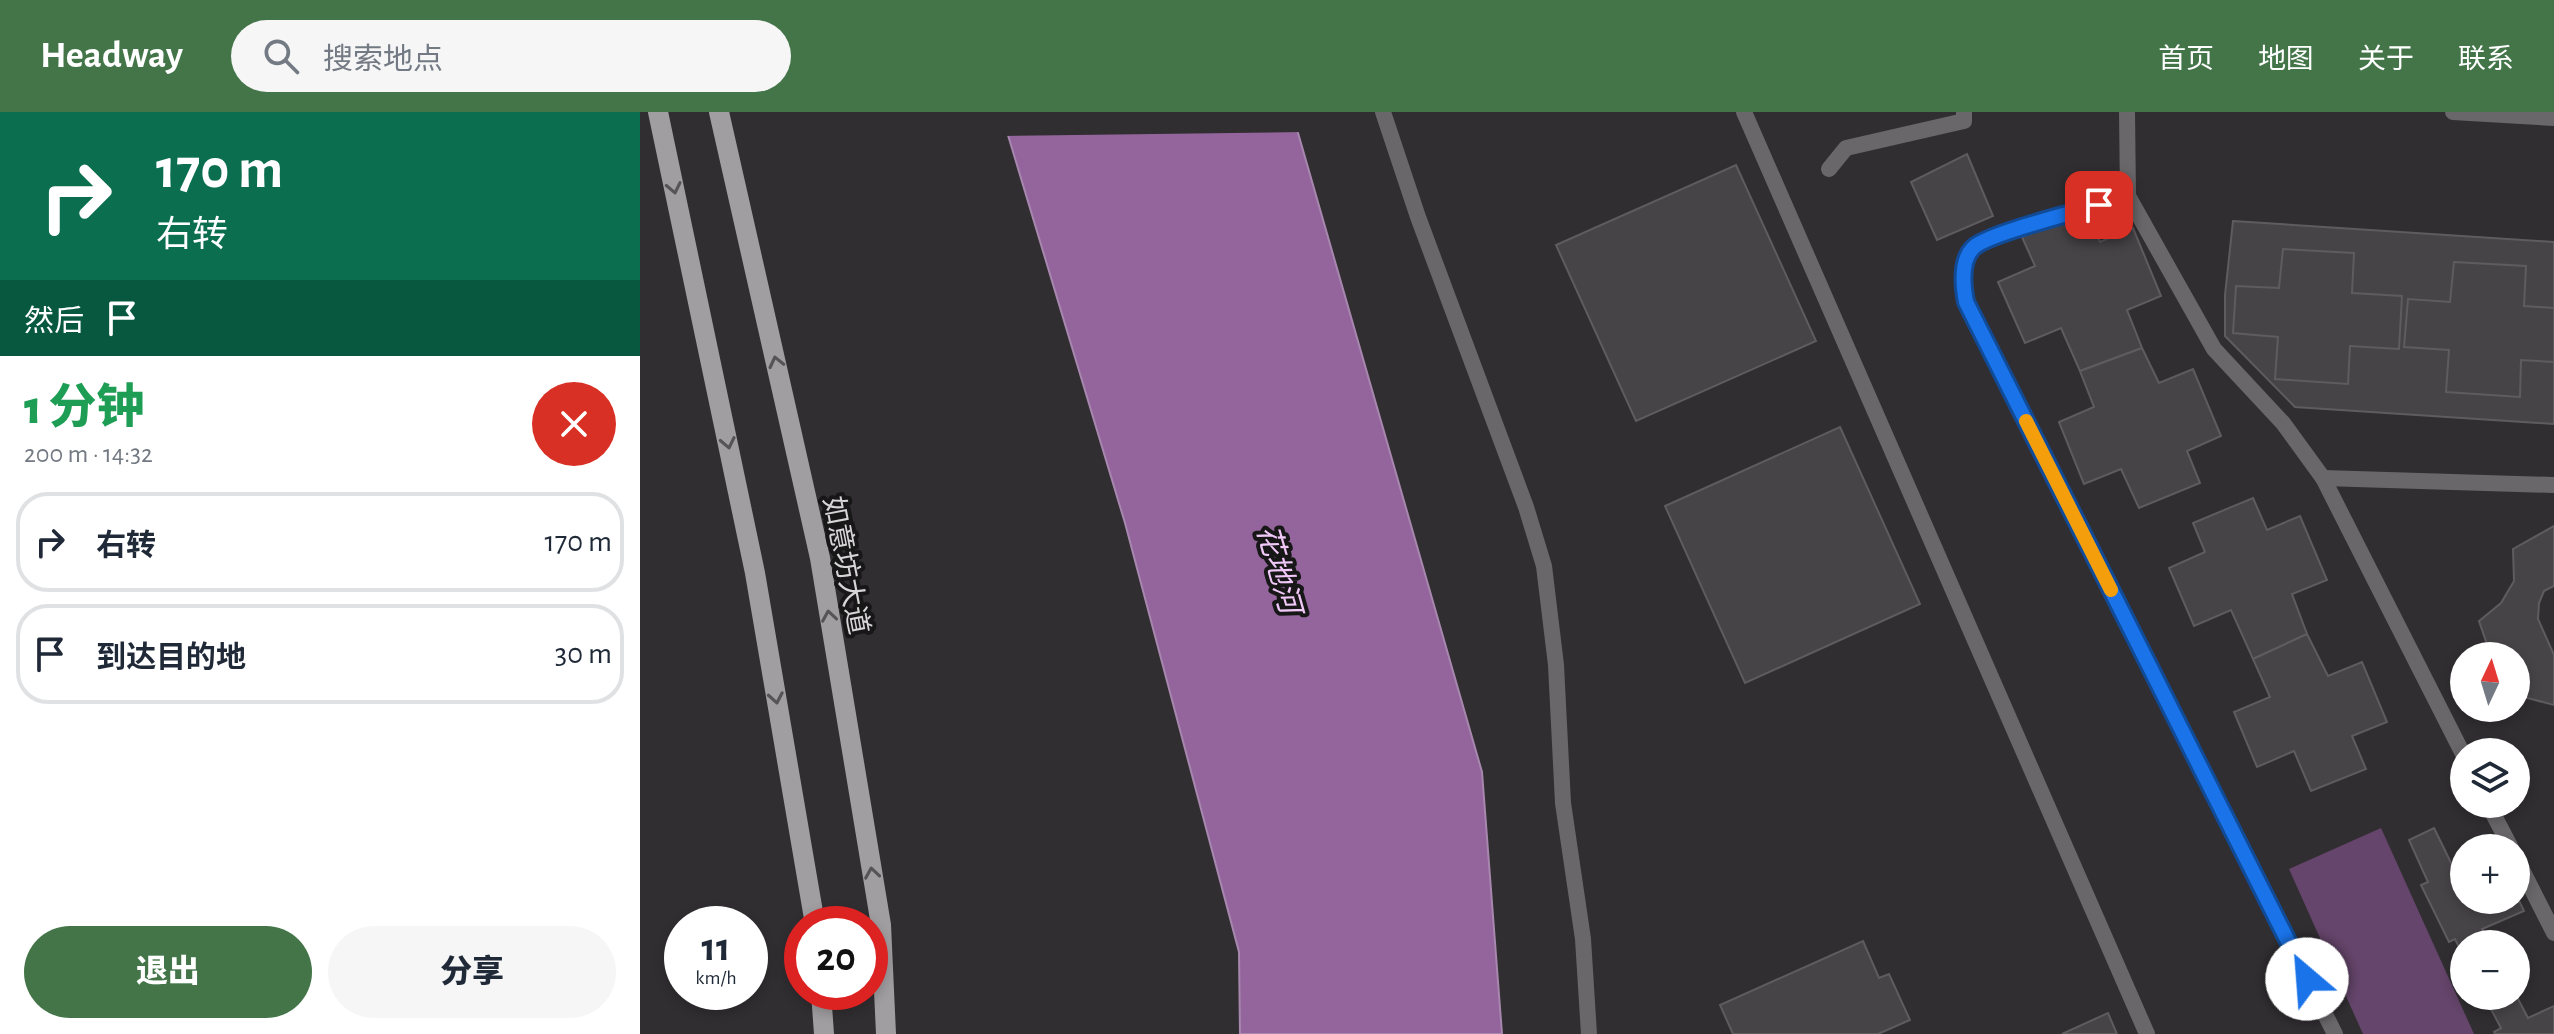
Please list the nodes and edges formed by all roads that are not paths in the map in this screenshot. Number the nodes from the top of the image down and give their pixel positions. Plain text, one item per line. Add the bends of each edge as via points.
1 (658, 112) edge
2 (719, 112) edge
3 (1383, 112) edge
4 (1744, 112) edge
5 (1964, 112) edge
6 (2127, 112) edge
7 (2453, 112) edge
8 (2554, 118) edge
9 (1829, 169) dead end
10 (2128, 196) junction
11 (2323, 478) junction
12 (2554, 485) edge
13 (2455, 738) edge
14 (2530, 886) edge
15 (812, 906) edge
16 (2554, 933) edge
17 (822, 1010) edge
18 (824, 1034) edge
19 (886, 1034) edge
20 (1589, 1034) edge
21 (2147, 1034) edge
22 (2335, 1034) edge

1 -> 15 main road via 755,573
19 -> 2 main road, 如意坊大道 via 881,925 820,558
3 - 20 street via 1544,566
4 - 21 street
5 - 9 street via 1964,121 1846,148
6 - 10 street
7 - 8 street
10 - 11 street via 2214,349 2283,423
10 - 22 street via 1974,246 1964,271 1966,302
11 - 12 street
11 - 13 street
14 - 16 street
17 - 18 main road

